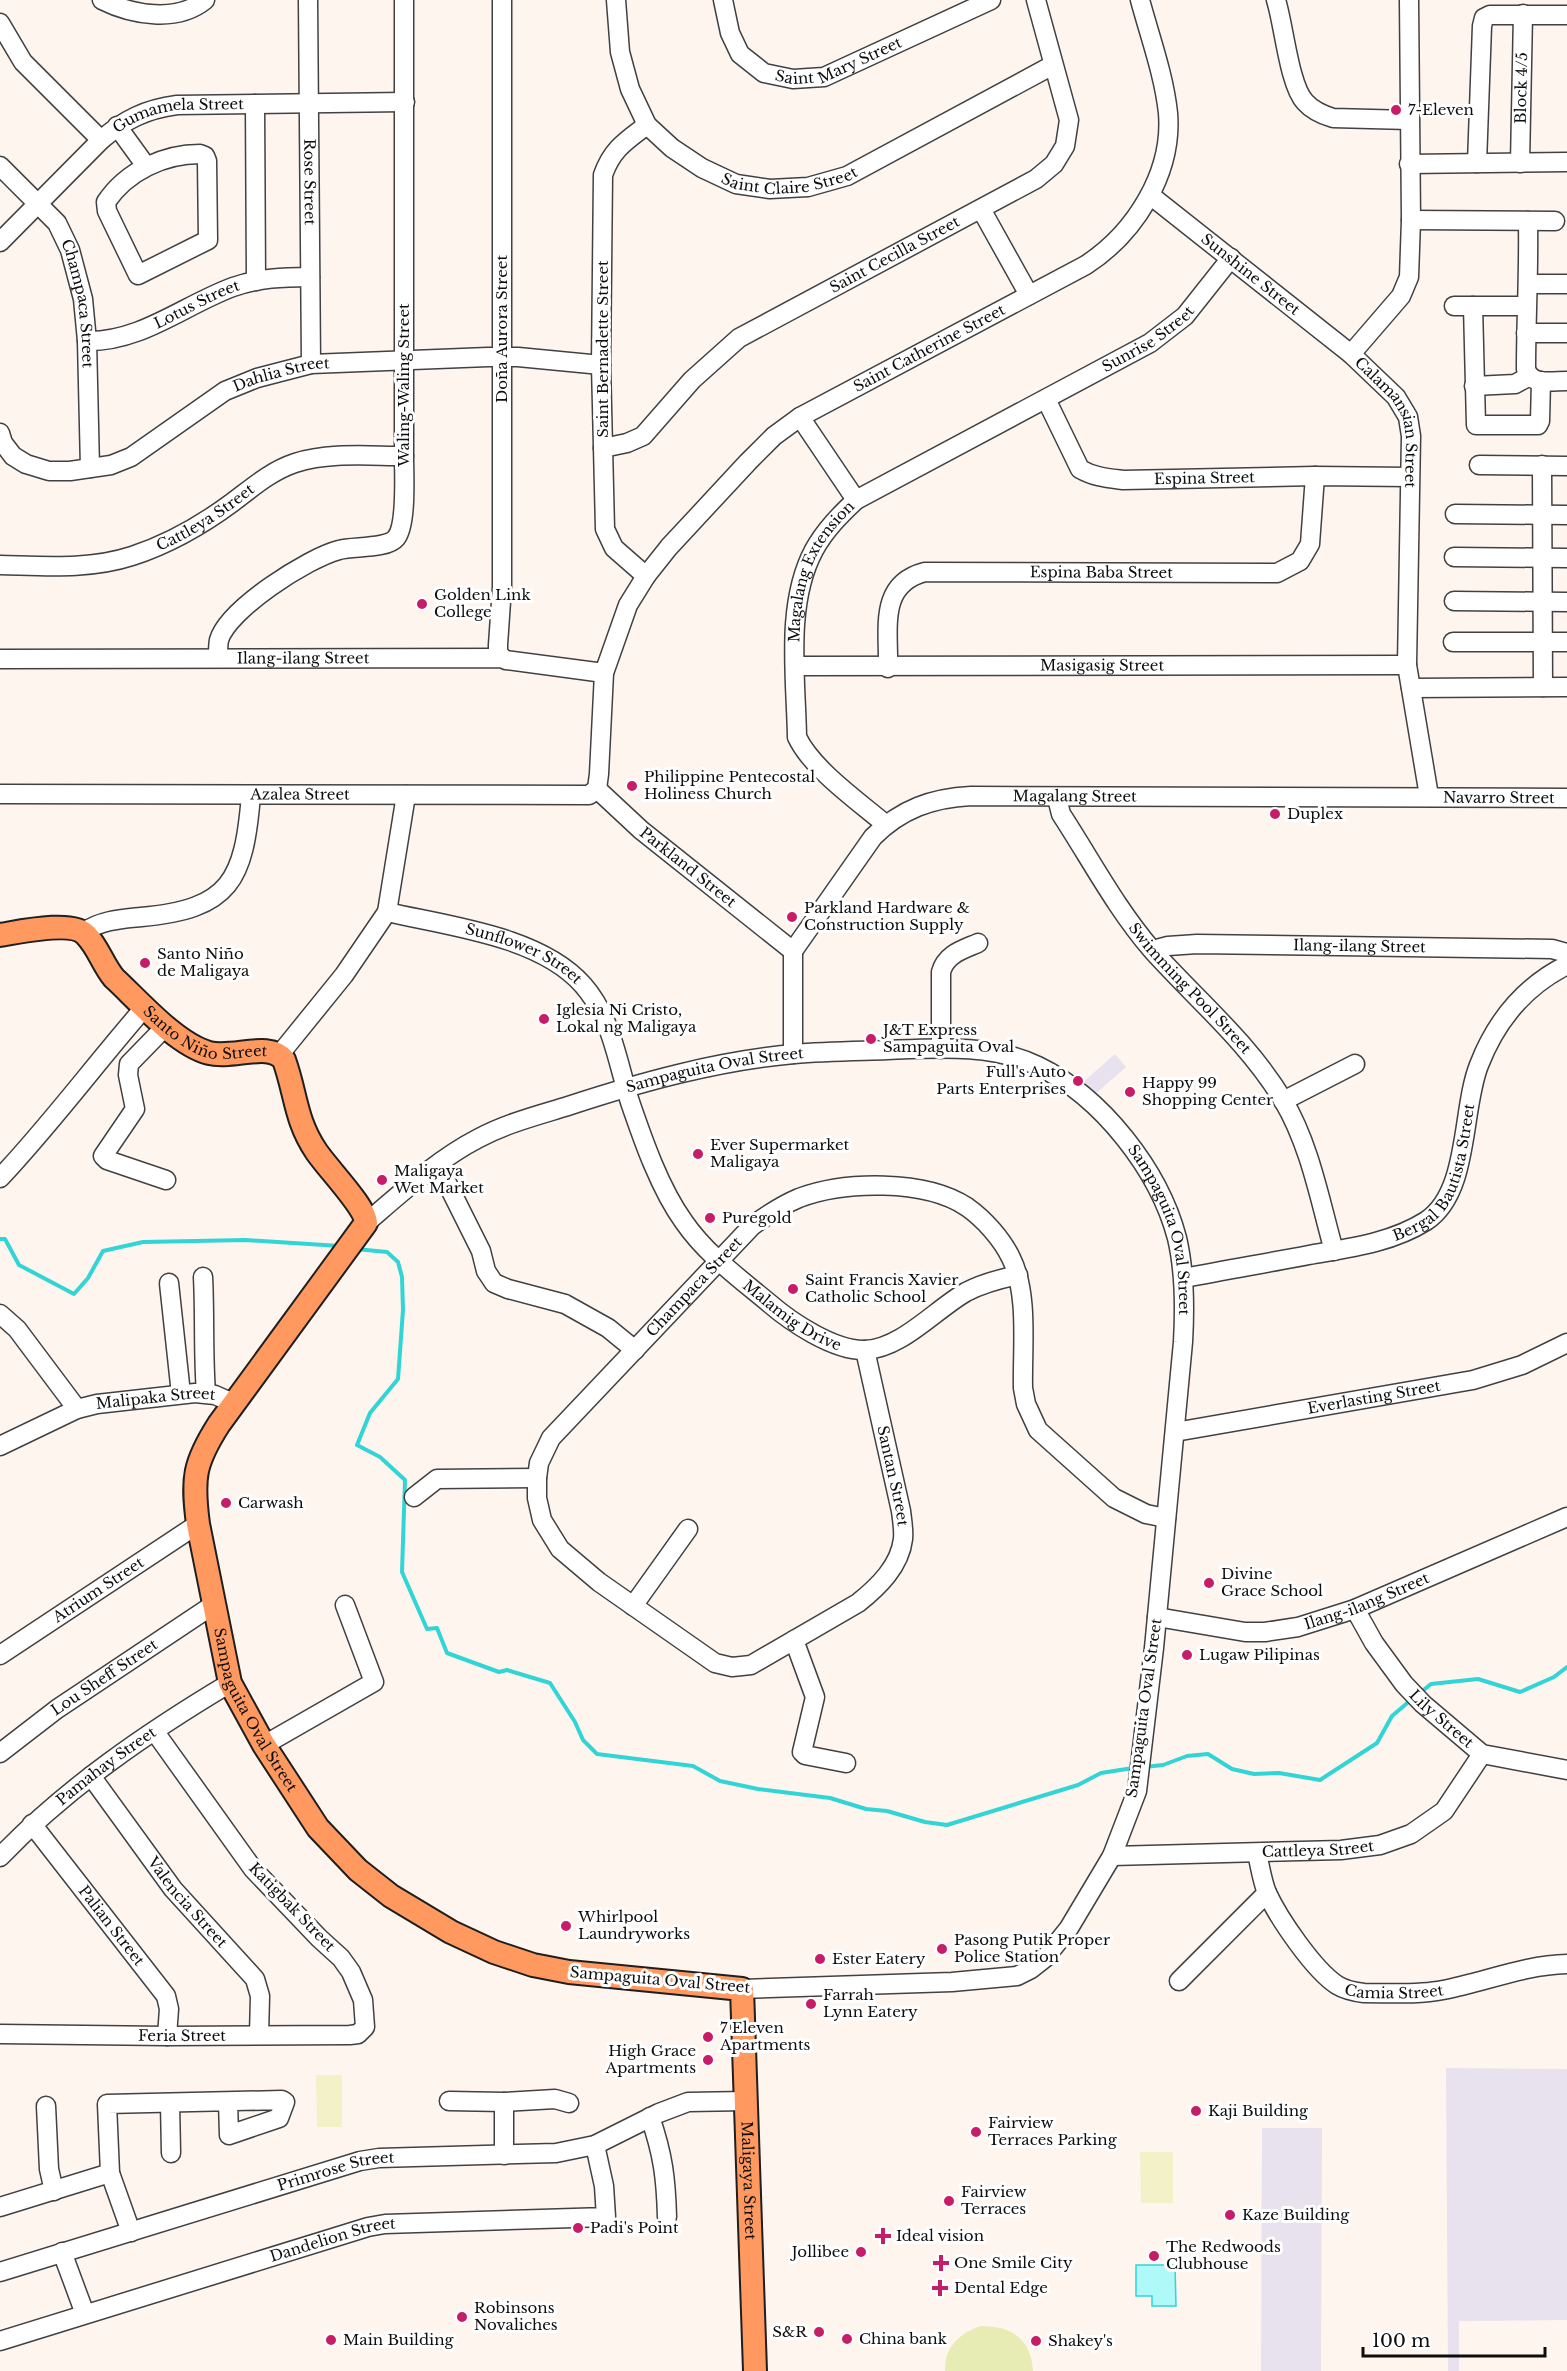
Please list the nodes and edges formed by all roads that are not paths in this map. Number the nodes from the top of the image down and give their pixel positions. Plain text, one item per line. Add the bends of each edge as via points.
1 (102, 0) edge
2 (204, 0) edge
3 (308, 0) edge
4 (404, 0) edge
5 (502, 0) edge
6 (616, 0) edge
7 (723, 0) edge
8 (991, 0) edge
9 (1036, 0) edge
10 (1140, 0) edge
11 (1276, 0) edge
12 (1409, 0) edge
13 (1523, 14) junction
14 (1567, 15) edge
15 (0, 23) edge
16 (1053, 65) junction
17 (405, 102) junction
18 (309, 103) junction
19 (255, 104) junction
20 (1409, 120) junction
21 (648, 125) junction
22 (117, 126) junction
23 (101, 140) junction
24 (1567, 162) edge
25 (1477, 163) junction
26 (1520, 163) junction
27 (1409, 164) junction
28 (0, 166) edge
29 (146, 166) junction
30 (1150, 195) junction
31 (39, 204) junction
32 (981, 209) junction
33 (1411, 220) junction
34 (1528, 221) junction
35 (1555, 221) dead end
36 (0, 242) edge
37 (1231, 258) junction
38 (310, 277) junction
39 (256, 280) junction
40 (1529, 284) junction
41 (1567, 284) edge
42 (1029, 295) junction
43 (1454, 306) dead end
44 (1473, 306) junction
45 (1526, 306) junction
46 (1526, 333) junction
47 (1567, 333) edge
48 (87, 341) junction
49 (1351, 354) junction
50 (503, 357) junction
51 (404, 361) junction
52 (311, 364) junction
53 (602, 365) junction
54 (1534, 379) junction
55 (1567, 381) edge
56 (1474, 386) junction
57 (1046, 399) junction
58 (800, 417) junction
59 (0, 433) edge
60 (603, 447) junction
61 (404, 456) junction
62 (1479, 465) dead end
63 (1542, 465) junction
64 (1567, 466) edge
65 (90, 468) junction
66 (1315, 476) junction
67 (1409, 477) junction
68 (856, 500) junction
69 (1455, 514) dead end
70 (1542, 515) junction
71 (1567, 515) edge
72 (1454, 557) dead end
73 (1543, 558) junction
74 (1567, 558) edge
75 (0, 565) edge
76 (646, 576) junction
77 (1454, 601) dead end
78 (1543, 602) junction
79 (1567, 602) edge
80 (1453, 642) dead end
81 (1543, 642) junction
82 (1567, 642) edge
83 (218, 658) junction
84 (502, 658) junction
85 (0, 659) edge
86 (1407, 665) junction
87 (795, 666) junction
88 (888, 668) junction
89 (604, 673) junction
90 (1543, 687) junction
91 (1567, 687) edge
92 (1411, 688) junction
93 (597, 789) junction
94 (0, 794) edge
95 (251, 795) junction
96 (406, 795) junction
97 (1429, 796) junction
98 (1057, 798) junction
99 (1567, 798) edge
100 (885, 824) junction
101 (387, 912) junction
102 (84, 932) junction
103 (0, 935) edge
104 (978, 943) dead end
105 (1153, 950) junction
106 (793, 951) junction
107 (1567, 953) edge
108 (1567, 965) edge
109 (146, 1007) junction
110 (166, 1026) junction
111 (941, 1049) junction
112 (280, 1053) junction
113 (793, 1054) junction
114 (1355, 1064) dead end
115 (626, 1088) junction
116 (1283, 1101) junction
117 (438, 1165) junction
118 (0, 1178) edge
119 (166, 1180) dead end
120 (366, 1223) junction
121 (1334, 1251) junction
122 (719, 1261) junction
123 (1018, 1275) junction
124 (203, 1277) dead end
125 (1184, 1278) junction
126 (169, 1283) dead end
127 (0, 1314) edge
128 (1567, 1343) edge
129 (635, 1350) junction
130 (865, 1350) junction
131 (206, 1393) junction
132 (181, 1394) junction
133 (233, 1403) junction
134 (77, 1409) junction
135 (1175, 1432) junction
136 (0, 1446) edge
137 (537, 1478) junction
138 (414, 1497) dead end
139 (1567, 1517) edge
140 (1166, 1518) junction
141 (198, 1524) junction
142 (688, 1529) dead end
143 (213, 1605) junction
144 (345, 1605) dead end
145 (633, 1606) junction
146 (1355, 1609) junction
147 (1157, 1617) junction
148 (794, 1640) junction
149 (0, 1655) edge
150 (225, 1686) junction
151 (155, 1732) junction
152 (264, 1745) junction
153 (0, 1753) edge
154 (1482, 1754) junction
155 (846, 1763) dead end
156 (1567, 1770) edge
157 (91, 1776) junction
158 (32, 1824) junction
159 (1257, 1853) junction
160 (1112, 1856) junction
161 (0, 1857) edge
162 (1267, 1893) junction
163 (1567, 1965) edge
164 (1179, 1981) dead end
165 (742, 1989) junction
166 (363, 2031) joint
167 (0, 2034) edge
168 (259, 2035) junction
169 (166, 2036) junction
170 (449, 2101) dead end
171 (228, 2102) dead end
172 (504, 2102) junction
173 (170, 2103) junction
174 (569, 2103) dead end
175 (46, 2106) dead end
176 (746, 2106) junction
177 (650, 2117) junction
178 (595, 2145) junction
179 (171, 2153) dead end
180 (504, 2155) junction
181 (110, 2173) junction
182 (54, 2191) junction
183 (0, 2207) edge
184 (667, 2217) dead end
185 (131, 2232) junction
186 (62, 2252) junction
187 (0, 2272) edge
188 (85, 2314) junction
189 (0, 2341) edge
190 (755, 2371) edge

1 - 2 street via 122,10 143,14 185,11
3 - 18 street, Rose Street
4 - 17 street, Waling-Waling Street
5 - 50 street, Doña Aurora Street
6 - 21 street, Saint Claire Street via 620,52 630,89
7 - 8 street, Saint Mary Street via 730,33 740,54 764,73 793,79 824,77
9 - 16 street, Saint Cecilla Street
10 - 30 street, Saint Catherine Street via 1168,113 1167,138
11 - 20 street via 1296,86 1305,103 1333,118
12 - 20 street, Calamansian Street
13 - 14 street
13 - 25 street via 1484,18
13 - 26 street, Block 4/5
15 - 23 street via 23,62
16 - 21 street, Saint Claire Street via 847,176 808,187 770,189 736,184 672,148
16 - 32 street, Saint Cecilla Street via 1069,120 1065,146 1054,164 1036,179
17 - 18 street, Gumamela Street
17 - 51 street, Waling-Waling Street
18 - 19 street, Gumamela Street
18 - 38 street, Rose Street
19 - 22 street, Gumamela Street via 158,107
19 - 39 street
20 - 27 street, Calamansian Street
21 - 53 street, Saint Bernadette Street via 619,146 603,175
22 - 23 street, Gumamela Street
22 - 29 street
23 - 31 street, Gumamela Street
24 - 26 street
25 - 26 street
25 - 27 street
27 - 33 street, Calamansian Street
28 - 31 street, Champaca Street
29 - 29 street via 106,202 135,272 141,275 204,243 209,236 205,156 178,155
30 - 37 street, Sunshine Street
30 - 42 street, Saint Catherine Street via 1114,245 1086,265
31 - 36 street, Gumamela Street
31 - 48 street, Champaca Street via 57,223 70,250 83,299
32 - 42 street
32 - 60 street, Saint Cecilla Street via 739,339 692,380 643,436 627,444
33 - 34 street
33 - 49 street, Calamansian Street via 1409,277 1401,296
34 - 35 street
34 - 40 street
37 - 49 street, Sunshine Street
37 - 57 street, Sunrise Street via 1170,329 1150,344
38 - 39 street, Lotus Street
38 - 52 street, Rose Street
39 - 48 street, Lotus Street via 220,292 129,336
40 - 41 street
40 - 45 street
42 - 58 street, Saint Catherine Street
43 - 44 street
44 - 45 street
44 - 56 street
45 - 46 street
46 - 47 street
46 - 54 street via 1526,369
48 - 65 street, Champaca Street
49 - 67 street, Calamansian Street via 1396,397 1407,417 1411,436
50 - 51 street, Dahlia Street
50 - 53 street, Dahlia Street
50 - 84 street, Doña Aurora Street via 498,645
51 - 52 street, Dahlia Street
51 - 61 street, Waling-Waling Street
52 - 65 street, Dahlia Street via 225,391 131,457
53 - 60 street, Saint Bernadette Street
54 - 55 street
54 - 56 street
54 - 56 street via 1540,421 1534,426 1476,425
57 - 66 street, Espina Street via 1080,469 1090,475 1123,480
57 - 68 street, Magalang Extension
58 - 68 street
58 - 76 street, Saint Catherine Street via 748,462
59 - 65 street, Dahlia Street via 13,456 26,464 49,471
60 - 76 street, Saint Bernadette Street via 605,529 614,548
61 - 75 street, Cattleya Street via 339,456 296,463 262,479 193,529 131,556 77,567
61 - 83 street, Waling-Waling Street via 402,518 394,541 340,550 295,570 230,621 219,639
62 - 63 street
63 - 64 street
63 - 70 street
66 - 67 street, Espina Street
66 - 88 street, Espina Baba Street via 1310,544 1300,561 1277,573 914,575 905,580 890,601
67 - 86 street, Calamansian Street
68 - 87 street, Magalang Extension via 831,524 814,549 800,582 795,609
69 - 70 street
70 - 71 street
70 - 73 street
72 - 73 street
73 - 74 street
73 - 78 street
76 - 89 street, Saint Catherine Street via 628,605
77 - 78 street
78 - 79 street
78 - 81 street
80 - 81 street
81 - 82 street
81 - 90 street
83 - 84 street, Ilang-ilang Street
83 - 85 street, Ilang-ilang Street
84 - 89 street, Ilang-ilang Street
86 - 88 street, Masigasig Street
86 - 92 street, Calamansian Street
87 - 88 street, Masigasig Street
87 - 100 street, Magalang Extension via 797,737 803,750
89 - 93 street
90 - 91 street
90 - 92 street
92 - 97 street, Calamansian Street
93 - 96 street, Azalea Street via 589,795
93 - 106 street, Parkland Street via 641,830
94 - 95 street, Azalea Street
95 - 96 street, Azalea Street
95 - 102 street via 243,854 226,886 210,902 169,915 102,922
96 - 101 street
97 - 98 street, Magalang Street
97 - 99 street, Navarro Street
98 - 100 street, Magalang Street via 941,799 923,803
98 - 105 street, Swimming Pool Street via 1060,814 1125,915
100 - 106 street, Magalang Street via 864,847
101 - 112 street via 344,975
101 - 115 street, Sunflower Street via 501,939 554,960 582,984 599,1006 615,1045
102 - 103 main road via 66,928
102 - 109 main road, Santo Niño Street via 114,978
104 - 111 street via 944,963
105 - 107 street, Ilang-ilang Street via 1197,944 1552,949
105 - 116 street, Swimming Pool Street via 1234,1034
106 - 113 street
108 - 121 street, Bergal Bautista Street via 1522,996 1487,1047 1473,1086 1456,1174 1440,1208 1428,1220 1394,1236
109 - 110 main road, Santo Niño Street
109 - 118 street
110 - 112 main road, Santo Niño Street via 190,1045 208,1053
110 - 119 street via 129,1064 135,1109 103,1156
111 - 113 street, Sampaguita Oval Street
111 - 125 street, Sampaguita Oval Street via 993,1053 1038,1066 1095,1106 1123,1137 1160,1194 1177,1238
112 - 120 main road, Santo Niño Street via 300,1123 328,1168 360,1207
113 - 115 street, Sampaguita Oval Street via 689,1072
114 - 116 street
115 - 117 street, Sampaguita Oval Street via 500,1129 468,1143
115 - 122 street, Malamig Drive via 671,1201
116 - 121 street, Swimming Pool Street via 1301,1139
117 - 120 street, Sampaguita Oval Street
117 - 129 street via 494,1283 565,1304 608,1328
120 - 133 main road, Sampaguita Oval Street
121 - 125 street, Bergal Bautista Street
122 - 123 street, Champaca Street via 752,1226 798,1198 855,1185 887,1185 945,1197 966,1206 1002,1243
122 - 129 street, Champaca Street
122 - 130 street, Malamig Drive via 789,1320 825,1340
123 - 130 street via 976,1287 904,1336
123 - 140 street, Champaca Street via 1023,1388 1038,1430 1114,1498 1146,1514
124 - 131 street
125 - 135 street, Sampaguita Oval Street
126 - 132 street
127 - 134 street, Malipaka Street via 17,1329
128 - 135 street, Everlasting Street via 1522,1365 1473,1380
129 - 137 street, Champaca Street via 551,1438 539,1463
130 - 148 street, Santan Street via 904,1537 885,1579 873,1592
131 - 132 street, Malipaka Street
131 - 133 street, Malipaka Street
132 - 134 street, Malipaka Street
133 - 141 main road, Sampaguita Oval Street via 209,1438 196,1467
134 - 136 street, Malipaka Street
135 - 140 street, Sampaguita Oval Street
137 - 138 street via 437,1479
137 - 145 street, Champaca Street via 542,1520 560,1548
139 - 146 street, Ilang-ilang Street
140 - 147 street, Sampaguita Oval Street
141 - 143 main road, Sampaguita Oval Street
141 - 149 street, Atrium Street
142 - 145 street
143 - 150 main road, Sampaguita Oval Street
143 - 153 street, Lou Sheff Street via 57,1709
144 - 152 street via 374,1682
145 - 148 street, Champaca Street via 715,1663 732,1667 751,1665
146 - 147 street, Ilang-ilang Street via 1298,1627 1265,1632
146 - 154 street, Lily Street via 1404,1684
147 - 160 street, Sampaguita Oval Street via 1137,1791
148 - 155 street via 815,1697 802,1752
150 - 151 street, Pamahay Street
150 - 152 main road, Sampaguita Oval Street
151 - 157 street, Pamahay Street
151 - 166 street, Katigbak Street via 253,1869 351,1972 365,2010
152 - 165 main road, Sampaguita Oval Street via 318,1828 343,1856 391,1896 450,1932 533,1965
154 - 156 street, Lily Street
154 - 159 street, Cattleya Street via 1444,1811 1411,1834 1380,1845 1341,1850
157 - 158 street, Pamahay Street
157 - 168 street, Valencia Street via 173,1889 255,1979 260,1996
158 - 161 street, Pamahay Street
158 - 169 street, Palian Street via 166,1996
159 - 160 street, Cattleya Street
159 - 162 street, Camia Street
160 - 165 street, Sampaguita Oval Street via 1055,1948 1017,1976
162 - 163 street, Camia Street via 1320,1969 1338,1986 1351,1991 1443,1990 1510,1972
162 - 164 street
165 - 176 main road, Maligaya Street
166 - 168 street, Feria Street via 350,2035
167 - 169 street, Feria Street
168 - 169 street, Feria Street
170 - 172 street
171 - 173 street
172 - 174 street via 555,2099
172 - 180 street
173 - 179 street
173 - 181 street via 107,2104
175 - 182 street
176 - 177 street, Primrose Street via 688,2112 676,2107
176 - 190 main road, Maligaya Street
177 - 178 street, Primrose Street
177 - 184 street via 666,2179
178 - 180 street, Primrose Street via 556,2153
178 - 188 street, Dandelion Street via 606,2217 368,2227
180 - 185 street, Primrose Street via 360,2161
181 - 182 street
181 - 185 street
182 - 183 street
185 - 186 street, Primrose Street
186 - 187 street, Primrose Street
186 - 188 street
188 - 189 street, Dandelion Street

